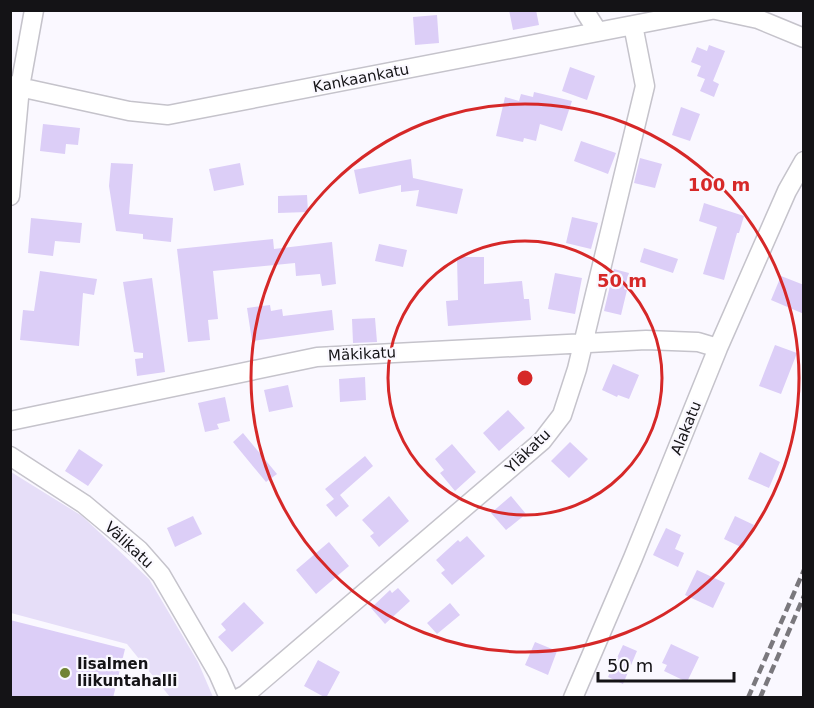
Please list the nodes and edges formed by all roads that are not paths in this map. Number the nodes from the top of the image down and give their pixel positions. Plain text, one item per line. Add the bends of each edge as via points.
1 (34, 10) edge
2 (584, 10) edge
3 (711, 10) edge
4 (716, 10) edge
5 (633, 25) junction
6 (598, 32) junction
7 (804, 38) edge
8 (15, 86) edge
9 (804, 161) edge
10 (10, 196) edge
11 (583, 342) junction
12 (718, 348) junction
13 (10, 421) edge
14 (10, 456) edge
15 (229, 698) edge
16 (239, 698) edge
17 (573, 698) edge

1 - 8 street
2 - 6 street
3 - 5 street, Kankaankatu
4 - 7 street via 758,20
5 - 6 street, Kankaankatu
5 - 11 street, Yläkatu via 645,86
6 - 8 street, Kankaankatu via 168,115 129,111
8 - 10 street
9 - 12 street, Alakatu via 786,191
11 - 12 street, Mäkikatu via 698,342
11 - 13 street, Mäkikatu via 317,357
11 - 16 street, Yläkatu via 562,415 543,441
12 - 17 street, Alakatu
14 - 15 street, Välikatu via 84,504 139,550 161,576

